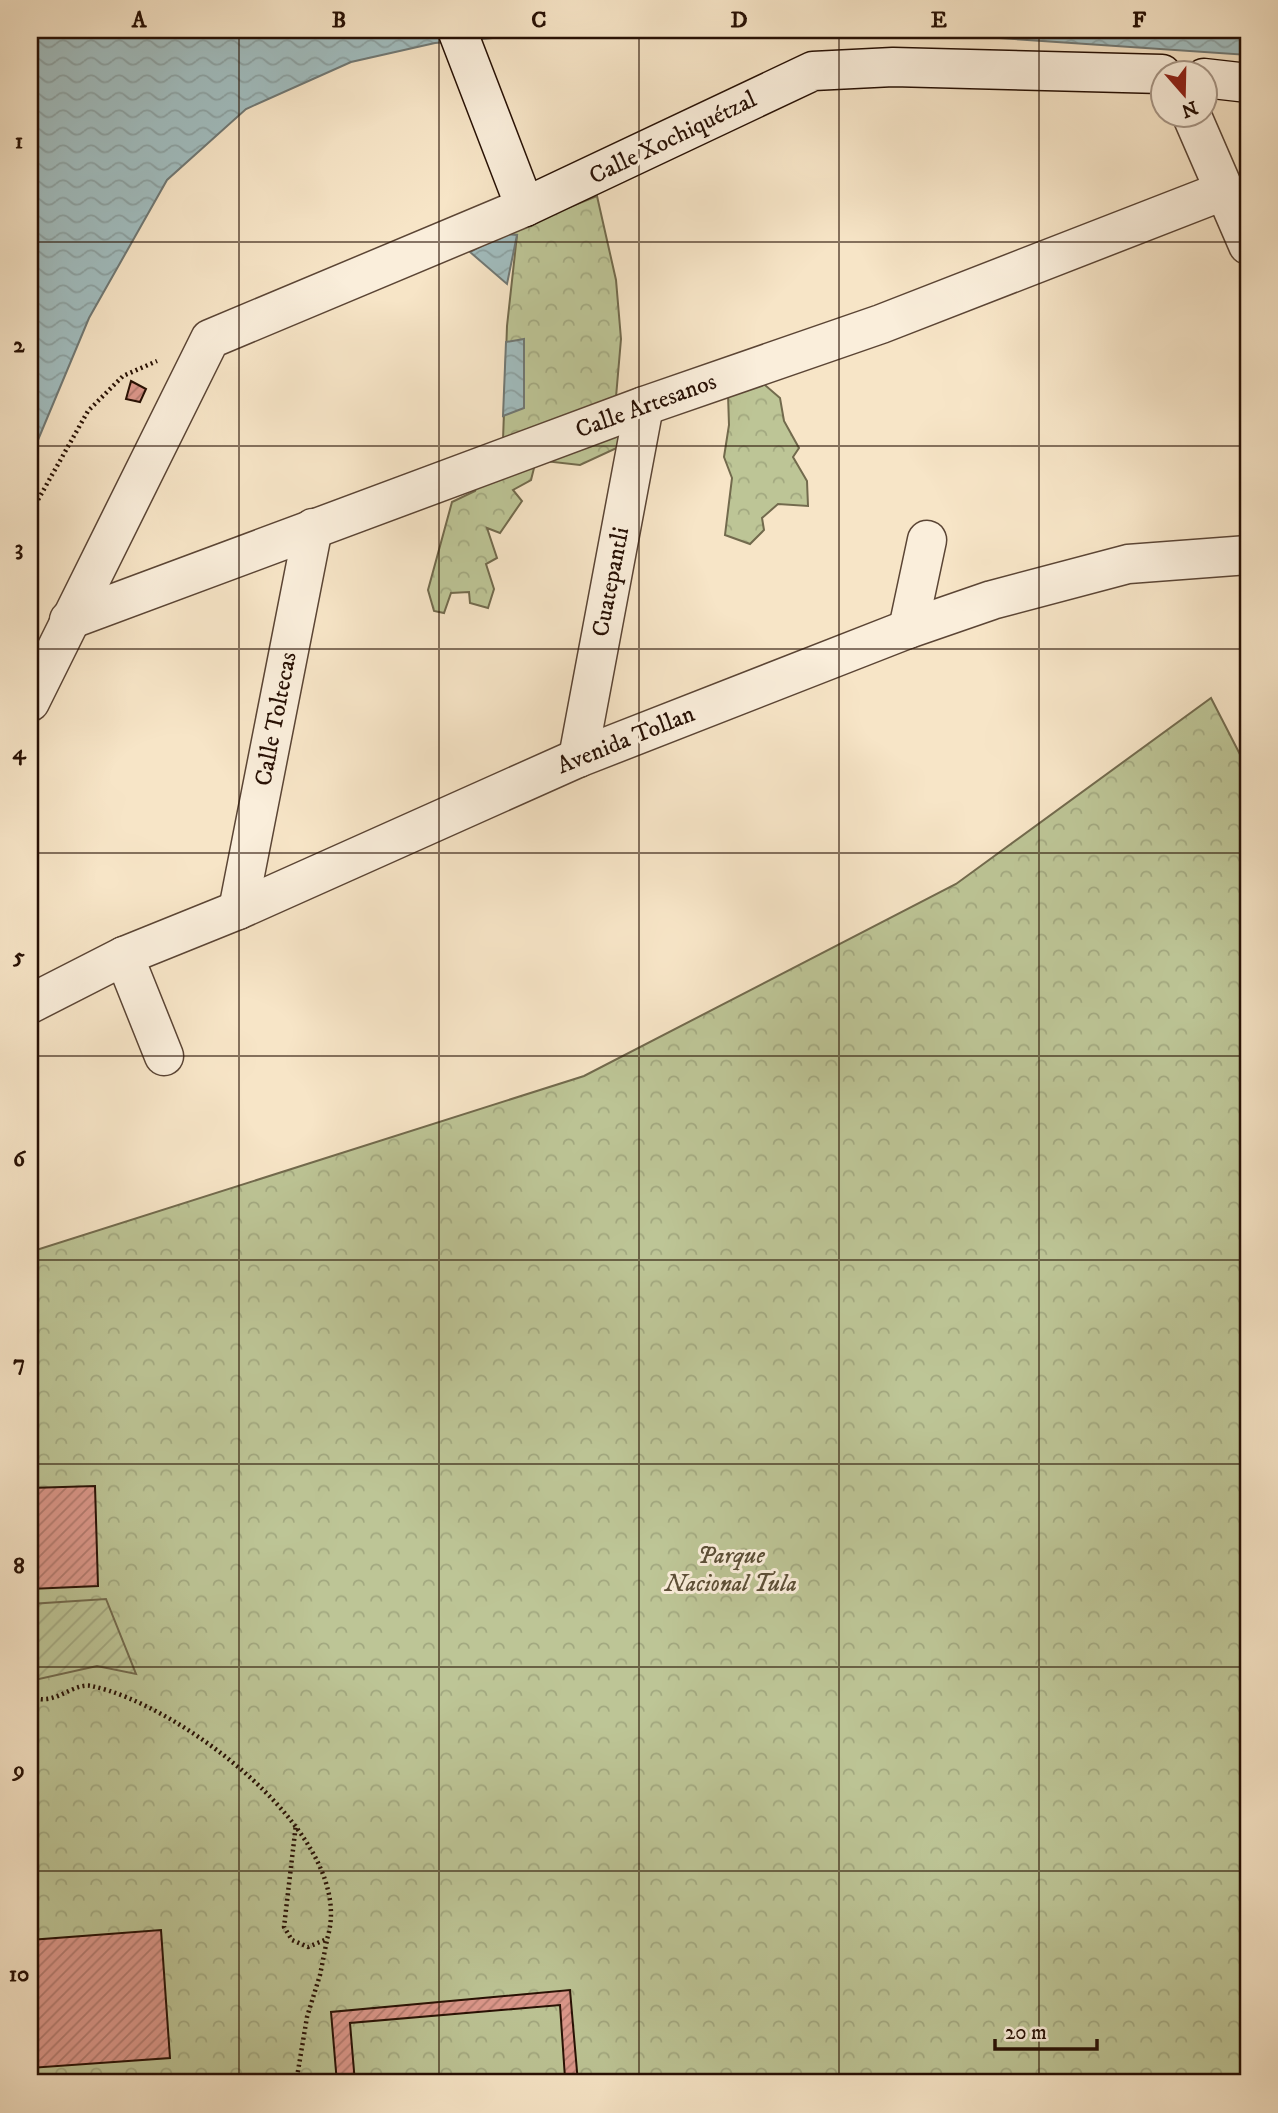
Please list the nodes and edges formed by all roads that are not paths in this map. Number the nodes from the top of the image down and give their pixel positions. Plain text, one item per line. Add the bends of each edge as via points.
1 (457, 30) edge
2 (1148, 74) edge
3 (1218, 80) edge
4 (1248, 83) edge
5 (1198, 130) edge
6 (1223, 191) junction
7 (525, 207) junction
8 (1248, 245) edge
9 (644, 406) junction
10 (313, 528) junction
11 (927, 540) dead end
12 (1248, 555) edge
13 (69, 620) junction
14 (908, 629) junction
15 (30, 702) edge
16 (578, 758) junction
17 (238, 910) junction
18 (124, 956) junction
19 (30, 1004) edge
20 (164, 1056) dead end

1 - 7 street
2 - 7 street, Calle Xochiquétzal via 893,67 813,71
3 - 4 street
5 - 6 street
6 - 8 street
6 - 9 street, Calle Artesanos via 881,324
7 - 13 street, Calle Xochiquétzal via 210,339
9 - 10 street, Calle Artesanos
9 - 16 street, Cuatepantli
10 - 13 street, Calle Artesanos
10 - 17 street, Calle Toltecas
11 - 14 street
12 - 14 street, Avenida Tollan via 1128,564 992,600
13 - 15 street
14 - 16 street, Avenida Tollan
16 - 17 street, Avenida Tollan
17 - 18 street, Avenida Tollan
18 - 19 street, Avenida Tollan
18 - 20 street

